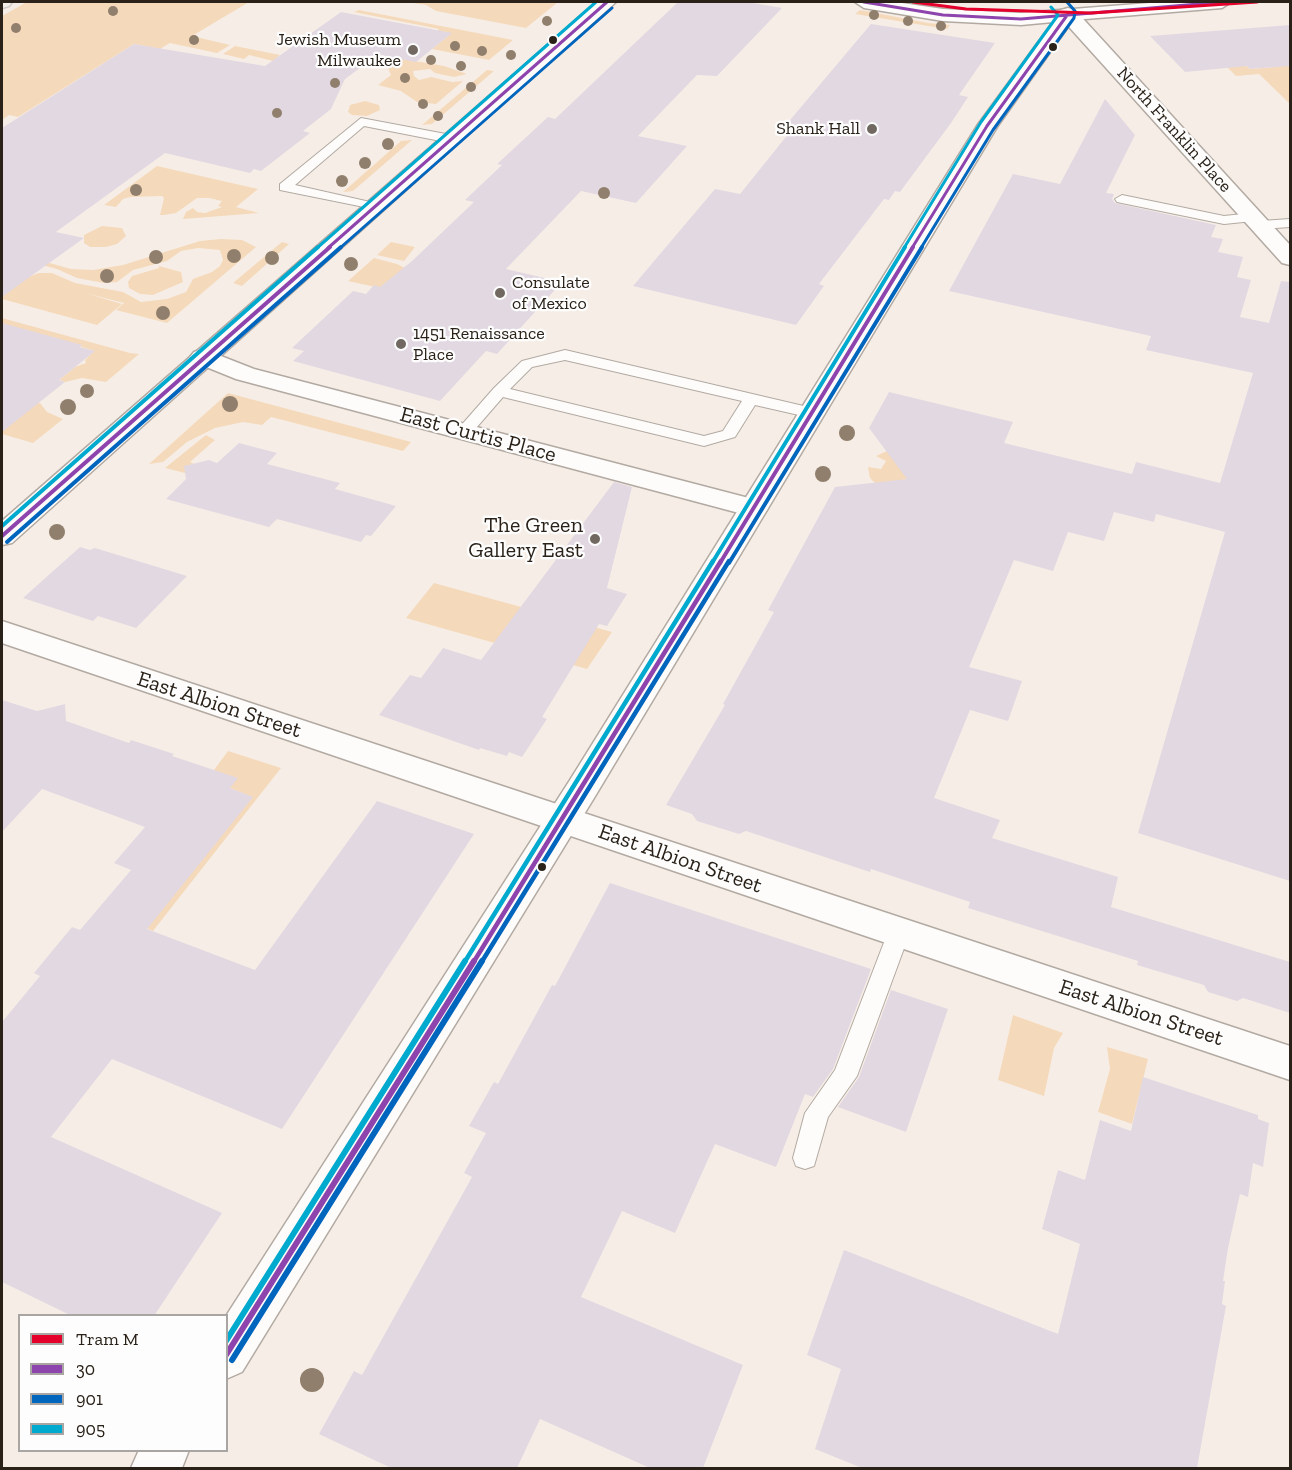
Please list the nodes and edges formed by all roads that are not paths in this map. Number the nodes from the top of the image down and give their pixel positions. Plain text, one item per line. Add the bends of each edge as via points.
1 (607, 2) edge
2 (864, 2) edge
3 (1222, 2) edge
4 (1063, 8) edge
5 (451, 139) junction
6 (1122, 199) dead end
7 (374, 207) junction
8 (1257, 221) junction
9 (1290, 223) edge
10 (1290, 258) edge
11 (203, 357) junction
12 (499, 391) junction
13 (751, 399) junction
14 (812, 413) junction
15 (464, 432) junction
16 (754, 508) junction
17 (2, 536) edge
18 (2, 632) edge
19 (563, 820) junction
20 (899, 932) junction
21 (1290, 1063) edge
22 (805, 1158) dead end
23 (228, 1353) edge
24 (165, 1452) edge
25 (155, 1468) edge

1 - 5 main road
2 - 4 main road via 974,18 1021,19
3 - 4 main road
4 - 8 main road, North Franklin Place
4 - 14 main road
5 - 7 main road
5 - 7 lane via 361,122 285,187
6 - 8 lane via 1224,220
7 - 11 main road
8 - 9 lane
8 - 10 main road, North Franklin Place
11 - 15 main road, East Curtis Place via 245,374
11 - 17 main road
12 - 13 lane via 527,364 565,355
12 - 13 lane via 704,441 729,434
12 - 15 lane
13 - 14 lane
14 - 16 main road
15 - 16 main road, East Curtis Place
16 - 19 main road
18 - 19 main road, East Albion Street
19 - 20 main road, East Albion Street
19 - 23 main road
20 - 21 main road, East Albion Street
20 - 22 lane via 845,1076 817,1113
24 - 25 main road

